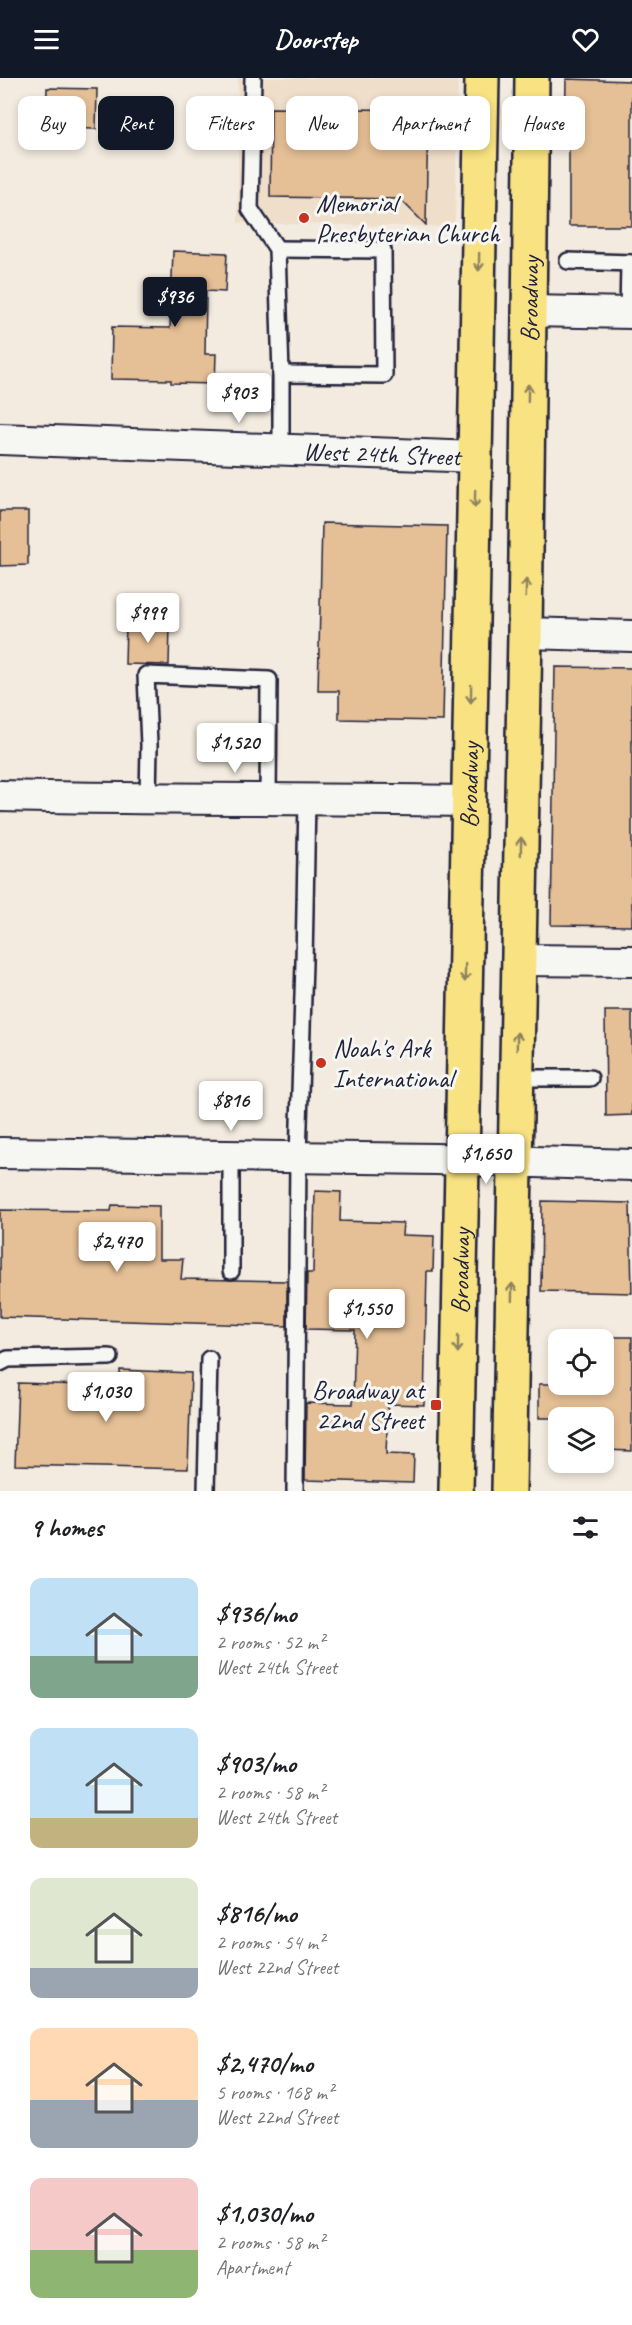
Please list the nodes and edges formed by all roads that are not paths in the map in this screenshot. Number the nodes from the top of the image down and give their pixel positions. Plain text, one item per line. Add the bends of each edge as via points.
1 (253, 78) edge
2 (482, 78) edge
3 (532, 78) edge
4 (277, 249) junction
5 (568, 261) dead end
6 (630, 263) edge
7 (529, 311) junction
8 (630, 313) edge
9 (281, 374) junction
10 (0, 439) edge
11 (281, 449) junction
12 (476, 457) junction
13 (525, 633) junction
14 (632, 636) edge
15 (0, 796) edge
16 (268, 798) junction
17 (307, 798) junction
18 (148, 799) junction
19 (469, 801) junction
20 (518, 960) junction
21 (632, 961) edge
22 (516, 1078) junction
23 (590, 1078) dead end
24 (0, 1153) edge
25 (231, 1156) junction
26 (298, 1157) junction
27 (460, 1160) junction
28 (514, 1162) junction
29 (632, 1164) edge
30 (231, 1270) dead end
31 (110, 1357) dead end
32 (209, 1359) dead end
33 (0, 1363) edge
34 (206, 1491) edge
35 (295, 1491) edge
36 (456, 1491) edge
37 (509, 1491) edge

1 - 4 lane via 250,209
2 -> 12 main road, Broadway
3 - 7 main road, Broadway
4 - 9 lane
4 - 9 lane via 383,250 384,375
5 - 6 lane
6 - 8 lane
7 - 8 street
13 -> 7 main road, Broadway
9 - 11 lane
10 - 11 street, West 24th Street
11 - 12 street, West 24th Street
12 -> 19 main road, Broadway
13 - 14 street
20 -> 13 main road, Broadway
15 - 18 street
16 - 17 street
16 - 18 street
16 - 18 lane via 269,680 146,675
17 - 19 street
17 - 26 lane
19 -> 27 main road, Broadway
20 - 21 street
22 -> 20 main road, Broadway
22 - 23 lane
22 - 28 main road, Broadway
24 - 25 street
25 - 26 street
25 - 30 lane
26 - 27 street
26 - 35 lane
27 - 28 street
27 -> 36 main road, Broadway
28 - 29 street
37 -> 28 main road, Broadway
31 - 33 lane via 8,1359
32 - 34 lane

